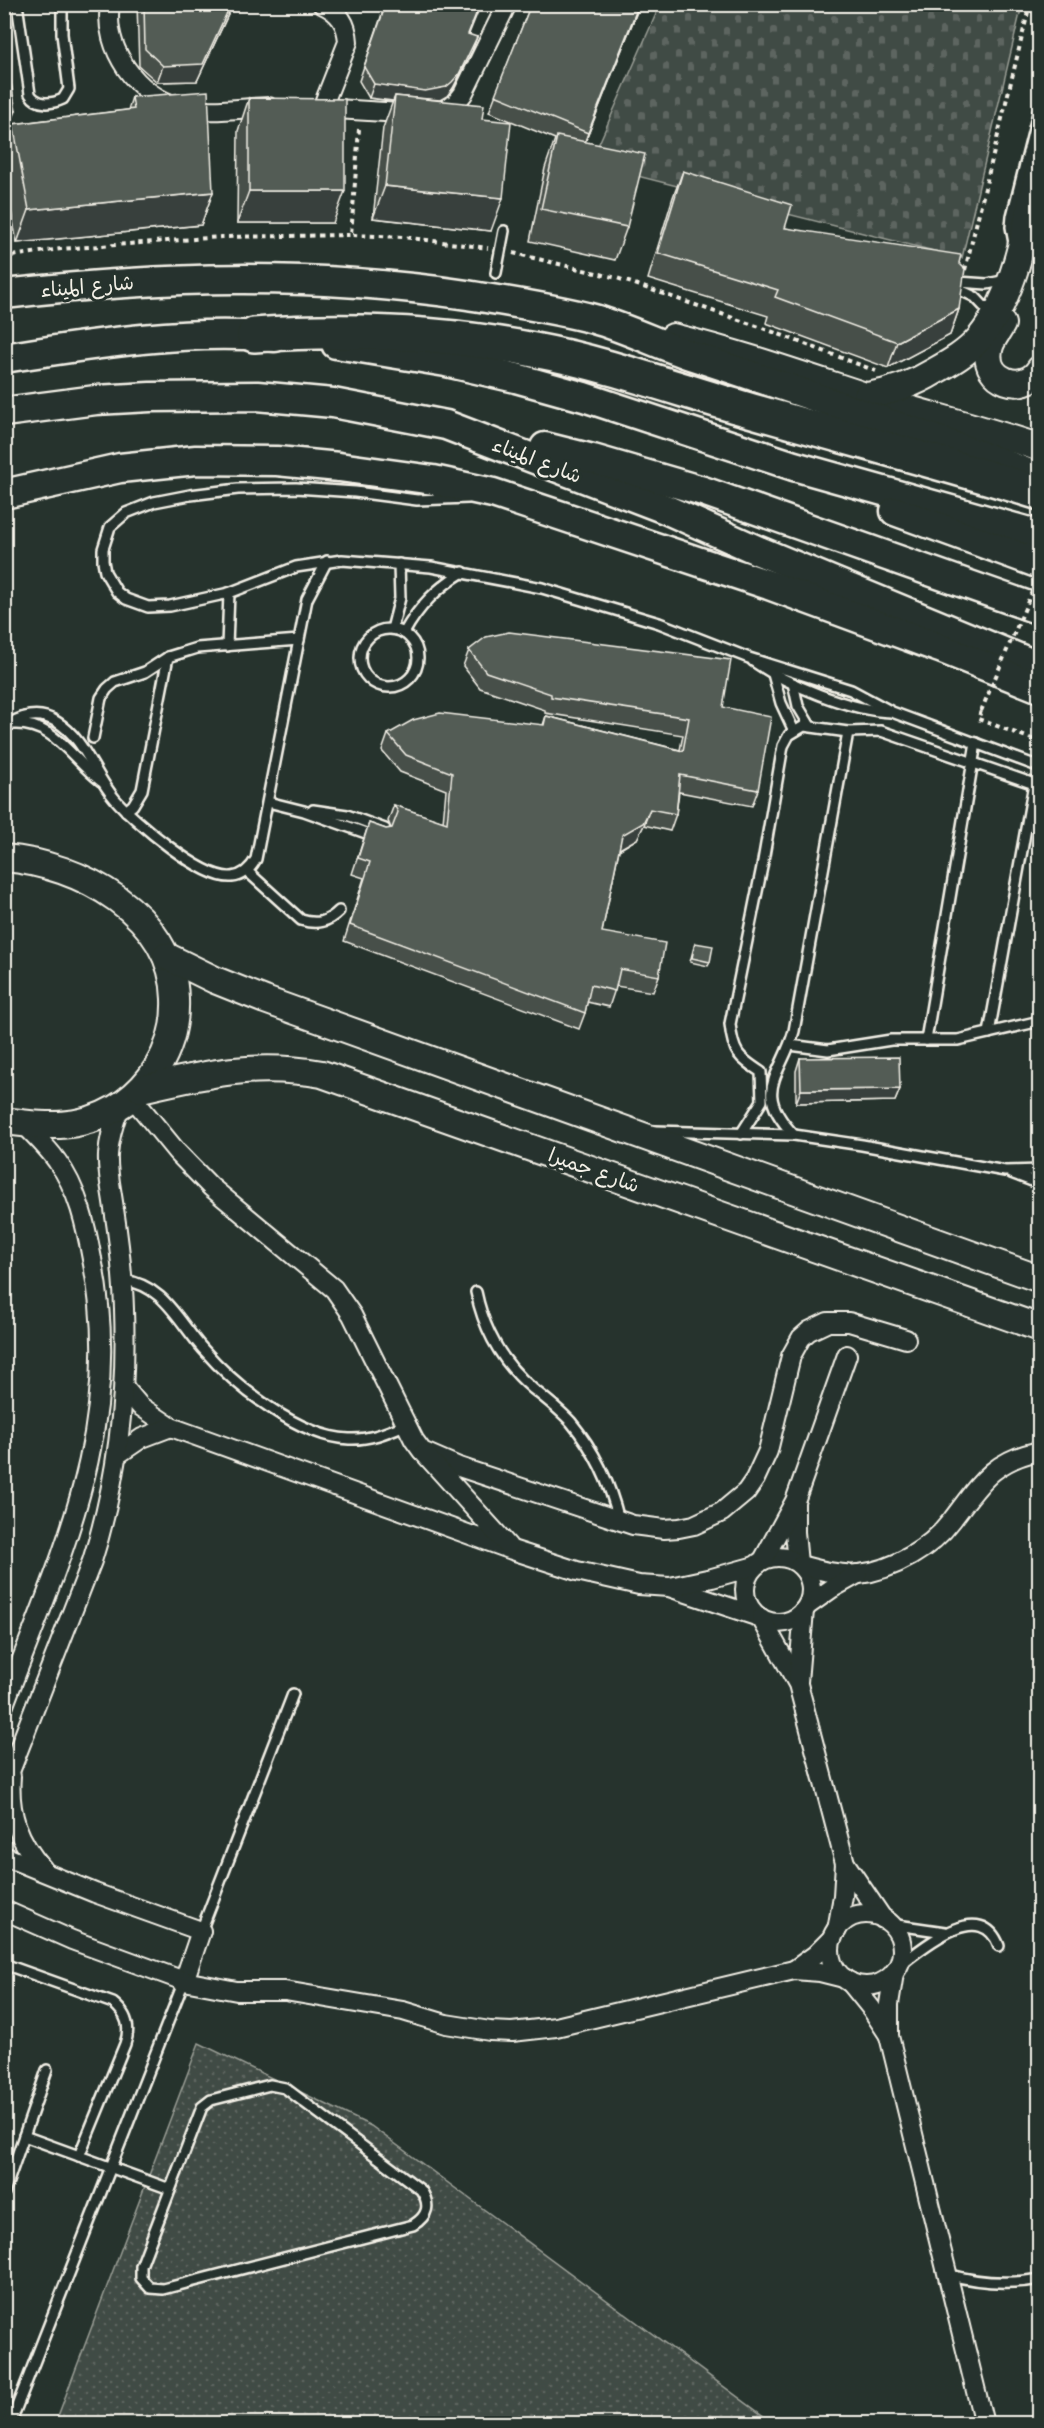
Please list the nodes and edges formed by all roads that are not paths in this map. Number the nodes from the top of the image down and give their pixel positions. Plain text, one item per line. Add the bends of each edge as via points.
1 (17, 4) edge
2 (62, 4) edge
3 (110, 4) edge
4 (322, 4) edge
5 (507, 4) edge
6 (1040, 105) edge
7 (322, 108) junction
8 (1040, 167) edge
9 (504, 231) edge
10 (1040, 232) edge
11 (1018, 252) junction
12 (495, 273) dead end
13 (1012, 278) junction
14 (4, 294) edge
15 (994, 317) junction
16 (595, 320) junction
17 (254, 335) junction
18 (4, 358) edge
19 (1040, 369) edge
20 (867, 396) junction
21 (4, 412) edge
22 (446, 425) junction
23 (1040, 448) edge
24 (794, 466) junction
25 (120, 468) junction
26 (4, 475) edge
27 (1040, 478) edge
28 (1040, 493) edge
29 (4, 494) edge
30 (493, 494) junction
31 (1040, 535) edge
32 (327, 561) junction
33 (399, 564) junction
34 (1040, 564) edge
35 (463, 572) junction
36 (229, 593) junction
37 (1040, 610) edge
38 (392, 629) junction
39 (404, 633) junction
40 (299, 640) junction
41 (226, 646) junction
42 (168, 657) junction
43 (749, 658) junction
44 (1040, 667) edge
45 (773, 674) junction
46 (793, 683) junction
47 (1040, 688) edge
48 (892, 712) junction
49 (7, 725) edge
50 (810, 726) junction
51 (794, 730) junction
52 (848, 732) junction
53 (93, 738) dead end
54 (976, 743) junction
55 (973, 763) junction
56 (1040, 767) edge
57 (1037, 785) edge
58 (268, 802) junction
59 (126, 811) junction
60 (304, 811) junction
61 (385, 829) edge
62 (382, 839) edge
63 (4, 858) edge
64 (247, 871) junction
65 (339, 910) dead end
66 (166, 956) junction
67 (1040, 1021) edge
68 (989, 1033) junction
69 (926, 1040) junction
70 (790, 1045) junction
71 (761, 1072) junction
72 (775, 1073) junction
73 (131, 1097) junction
74 (14, 1123) edge
75 (626, 1130) junction
76 (741, 1134) junction
77 (794, 1135) junction
78 (1040, 1170) edge
79 (1005, 1171) junction
80 (1040, 1184) edge
81 (1040, 1279) edge
82 (123, 1280) junction
83 (476, 1292) dead end
84 (1040, 1328) edge
85 (906, 1339) dead end
86 (847, 1355) dead end
87 (124, 1388) junction
88 (407, 1424) junction
89 (171, 1427) junction
90 (422, 1451) junction
91 (1040, 1451) edge
92 (117, 1455) junction
93 (795, 1501) junction
94 (619, 1520) junction
95 (512, 1550) junction
96 (759, 1563) junction
97 (799, 1564) junction
98 (858, 1574) junction
99 (669, 1587) junction
100 (805, 1608) junction
101 (760, 1618) junction
102 (798, 1684) junction
103 (293, 1694) dead end
104 (4, 1705) edge
105 (8, 1779) edge
106 (4, 1856) edge
107 (844, 1863) junction
108 (46, 1872) junction
109 (4, 1910) edge
110 (887, 1921) junction
111 (201, 1931) junction
112 (945, 1932) junction
113 (835, 1934) junction
114 (999, 1946) dead end
115 (4, 1964) edge
116 (896, 1969) junction
117 (794, 1970) junction
118 (847, 1980) junction
119 (184, 1981) junction
120 (890, 2036) junction
121 (47, 2070) dead end
122 (24, 2136) junction
123 (79, 2156) junction
124 (110, 2167) junction
125 (170, 2189) junction
126 (4, 2193) edge
127 (947, 2274) junction
128 (1040, 2279) edge
129 (10, 2424) edge
130 (984, 2424) edge

1 - 2 lane via 30,94 41,103 63,99 69,89
3 - 7 street via 112,37 121,61 137,82 157,98 181,108
4 - 7 street via 342,19 348,42
5 - 7 street via 463,94 445,111 421,116
6 - 11 lane via 1012,216
8 - 11 street
9 - 12 lane
10 - 19 street via 1020,290 988,352 990,368 1009,383 1025,382
11 - 13 street
13 - 15 street
13 - 15 lane via 987,284 959,284
14 - 16 main road, شارع الميناء via 131,282 312,279 429,290
15 - 20 street via 979,339 950,364 911,384
16 - 20 street via 719,349
16 - 27 main road, شارع الميناء
17 - 18 main road via 150,339
17 - 24 main road via 376,349 516,378
17 - 28 highway via 411,334 535,350 677,387
20 - 23 street
21 - 22 main road, شارع الميناء via 118,399 257,396 333,403
22 - 37 main road via 593,459 703,491
22 - 44 main road, شارع الميناء via 665,509 759,552
24 - 31 main road
24 - 34 main road via 905,515
25 - 26 main road
25 - 29 main road
25 - 30 main road via 196,460 277,461 402,475
30 - 36 lane via 436,501 326,489 238,489 154,502 126,513 110,527 103,549 105,572 126,599 159,607
30 - 47 main road via 769,585
32 - 33 lane
32 - 36 lane via 281,572
32 - 40 lane via 307,599
33 - 35 lane
33 - 38 lane via 400,597
35 - 39 lane via 422,604
35 - 43 lane via 543,588 621,610
36 - 41 lane
38 - 39 lane
38 - 39 lane via 383,629 368,638 360,654 360,663 369,679 384,687 402,684 415,672 418,654 411,638
40 - 41 lane
40 - 58 lane
41 - 42 lane via 187,650
42 - 53 lane via 107,689 101,698
42 - 59 lane via 142,790
43 - 45 lane
43 - 48 lane via 851,690
45 - 46 lane
45 - 51 lane
46 - 48 lane via 855,706
46 - 50 lane via 798,706
48 - 54 lane
49 - 59 lane via 23,717 39,716 60,724
50 - 51 lane
50 - 52 lane
51 - 71 lane via 783,746 730,1024 738,1057
52 - 55 lane via 890,733
52 - 70 lane
54 - 55 lane
54 - 56 lane
55 - 57 lane
55 - 69 lane
57 - 68 lane
58 - 60 lane
58 - 64 lane via 256,859
59 - 64 lane via 156,838 210,871 225,877
60 - 61 lane via 333,812
60 - 62 lane
63 - 66 street via 68,873 116,898 145,923
64 - 65 lane via 301,920 326,921
66 - 73 street via 175,993 174,1026 161,1062
66 - 75 street via 239,991
67 - 68 lane
68 - 69 lane via 958,1040
69 - 70 lane via 891,1040 828,1050
70 - 72 lane
71 - 72 lane
71 - 76 lane via 762,1101
72 - 77 lane via 771,1087 773,1103 780,1120
73 - 74 street, شارع جميرا via 106,1114 80,1122
73 - 82 street via 111,1131 107,1157
73 - 84 street, شارع جميرا via 229,1070 287,1069 322,1074
73 - 88 street via 205,1181 334,1289 352,1315
74 - 104 street via 58,1162 79,1203 96,1276 102,1342 97,1426 81,1499
75 - 76 lane
75 - 81 street
76 - 77 lane
77 - 79 lane
78 - 79 lane
79 - 80 lane
82 - 87 street
82 - 88 lane via 154,1290 224,1371 269,1406 308,1428 351,1439 380,1435
83 - 94 lane via 484,1323 509,1365 569,1420 591,1450 608,1484
85 - 94 street via 838,1321 809,1331 791,1356 768,1451 746,1492 709,1520 687,1527 648,1528
86 - 93 street
87 - 89 street via 145,1410
87 - 92 street
88 - 90 street
89 - 92 street via 142,1438
89 - 95 street
90 - 94 street
90 - 95 street
91 - 98 street via 1022,1455 994,1470 925,1546 893,1565
92 - 105 street via 104,1524 92,1562
93 - 96 street
93 - 97 street
95 - 99 street via 609,1579
96 - 97 street via 781,1557
96 - 99 street
96 - 101 street via 745,1588 748,1605
97 - 98 street
97 - 100 street via 811,1589
98 - 100 street
99 - 101 street
100 - 101 street via 799,1616 784,1623
100 - 102 street
101 - 102 street
102 - 107 street
103 - 111 lane
105 - 108 street via 19,1836
106 - 108 street
107 - 110 street
107 - 113 street via 843,1896
108 - 111 street
109 - 119 street
110 - 112 lane
110 - 113 street via 858,1916 850,1918
110 - 116 street via 900,1939 901,1957
111 - 119 street
112 - 114 lane via 982,1927 993,1934
112 - 116 lane
113 - 117 street
113 - 118 street via 832,1960
115 - 123 lane via 113,2003 127,2021 125,2044
116 - 118 street via 888,1979 873,1986
116 - 120 street via 889,2004
117 - 118 street
117 - 119 street via 567,2025 512,2032 468,2028 403,2011 285,1991 237,1991
118 - 120 street
119 - 124 lane
120 - 127 street
121 - 122 lane
122 - 123 lane
122 - 126 lane
123 - 124 lane
124 - 125 lane
124 - 129 lane
125 - 125 lane via 206,2103 275,2085 285,2088 421,2190 427,2199 427,2210 422,2220 413,2225 163,2289 150,2288 140,2272
127 - 128 lane via 999,2283
127 - 130 street

